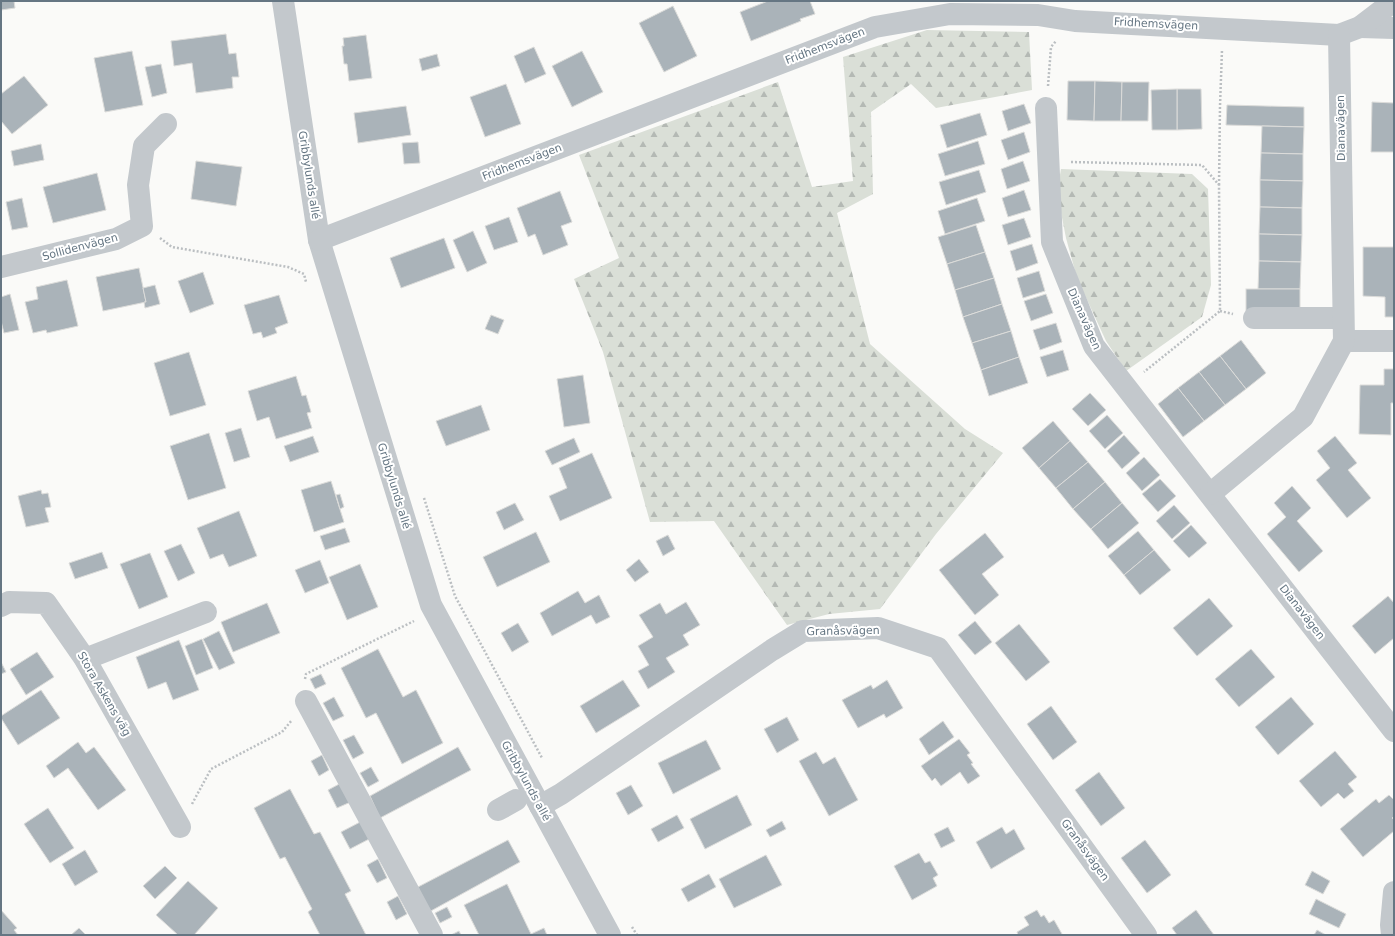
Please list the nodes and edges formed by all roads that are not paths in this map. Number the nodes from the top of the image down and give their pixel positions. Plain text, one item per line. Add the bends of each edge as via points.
1 (283, 1) edge
2 (1394, 1) edge
3 (1038, 8) edge
4 (1360, 27) junction
5 (1394, 28) edge
6 (1339, 35) junction
7 (1046, 108) road end
8 (166, 124) dead end
9 (319, 240) junction
10 (1, 267) edge
11 (1254, 318) dead end
12 (1343, 318) junction
13 (1344, 341) junction
14 (1394, 341) edge
15 (1210, 494) junction
16 (1, 606) edge
17 (206, 612) dead end
18 (85, 660) junction
19 (306, 701) road end
20 (1394, 731) edge
21 (540, 806) junction
22 (180, 827) road end
23 (1394, 892) edge
24 (432, 935) edge
25 (610, 935) edge
26 (1146, 935) edge
27 (1392, 935) edge

1 - 9 street, Gribbylunds allé
2 - 4 street, Fridhemsvägen
3 - 6 street, Fridhemsvägen via 1075,20
3 - 9 street, Fridhemsvägen via 950,14 875,27
4 - 5 street, Fridhemsvägen
4 - 6 street, Fridhemsvägen
6 - 12 street, Dianavägen
7 - 15 street, Dianavägen via 1052,242 1094,346
8 - 10 street, Sollidenvägen via 144,146 138,186 142,226 116,239
9 - 21 street, Gribbylunds allé via 431,605
11 - 12 street
12 - 13 street, Dianavägen
13 - 14 street
13 - 15 street via 1303,417
15 - 20 street, Dianavägen
16 - 18 street, Stora Askens väg via 9,602 46,603
17 - 18 street
18 - 22 street, Stora Askens väg
19 - 24 street
21 - 25 street, Gribbylunds allé
21 - 26 street, Granåsvägen via 803,631 878,628 938,648
23 - 27 street

